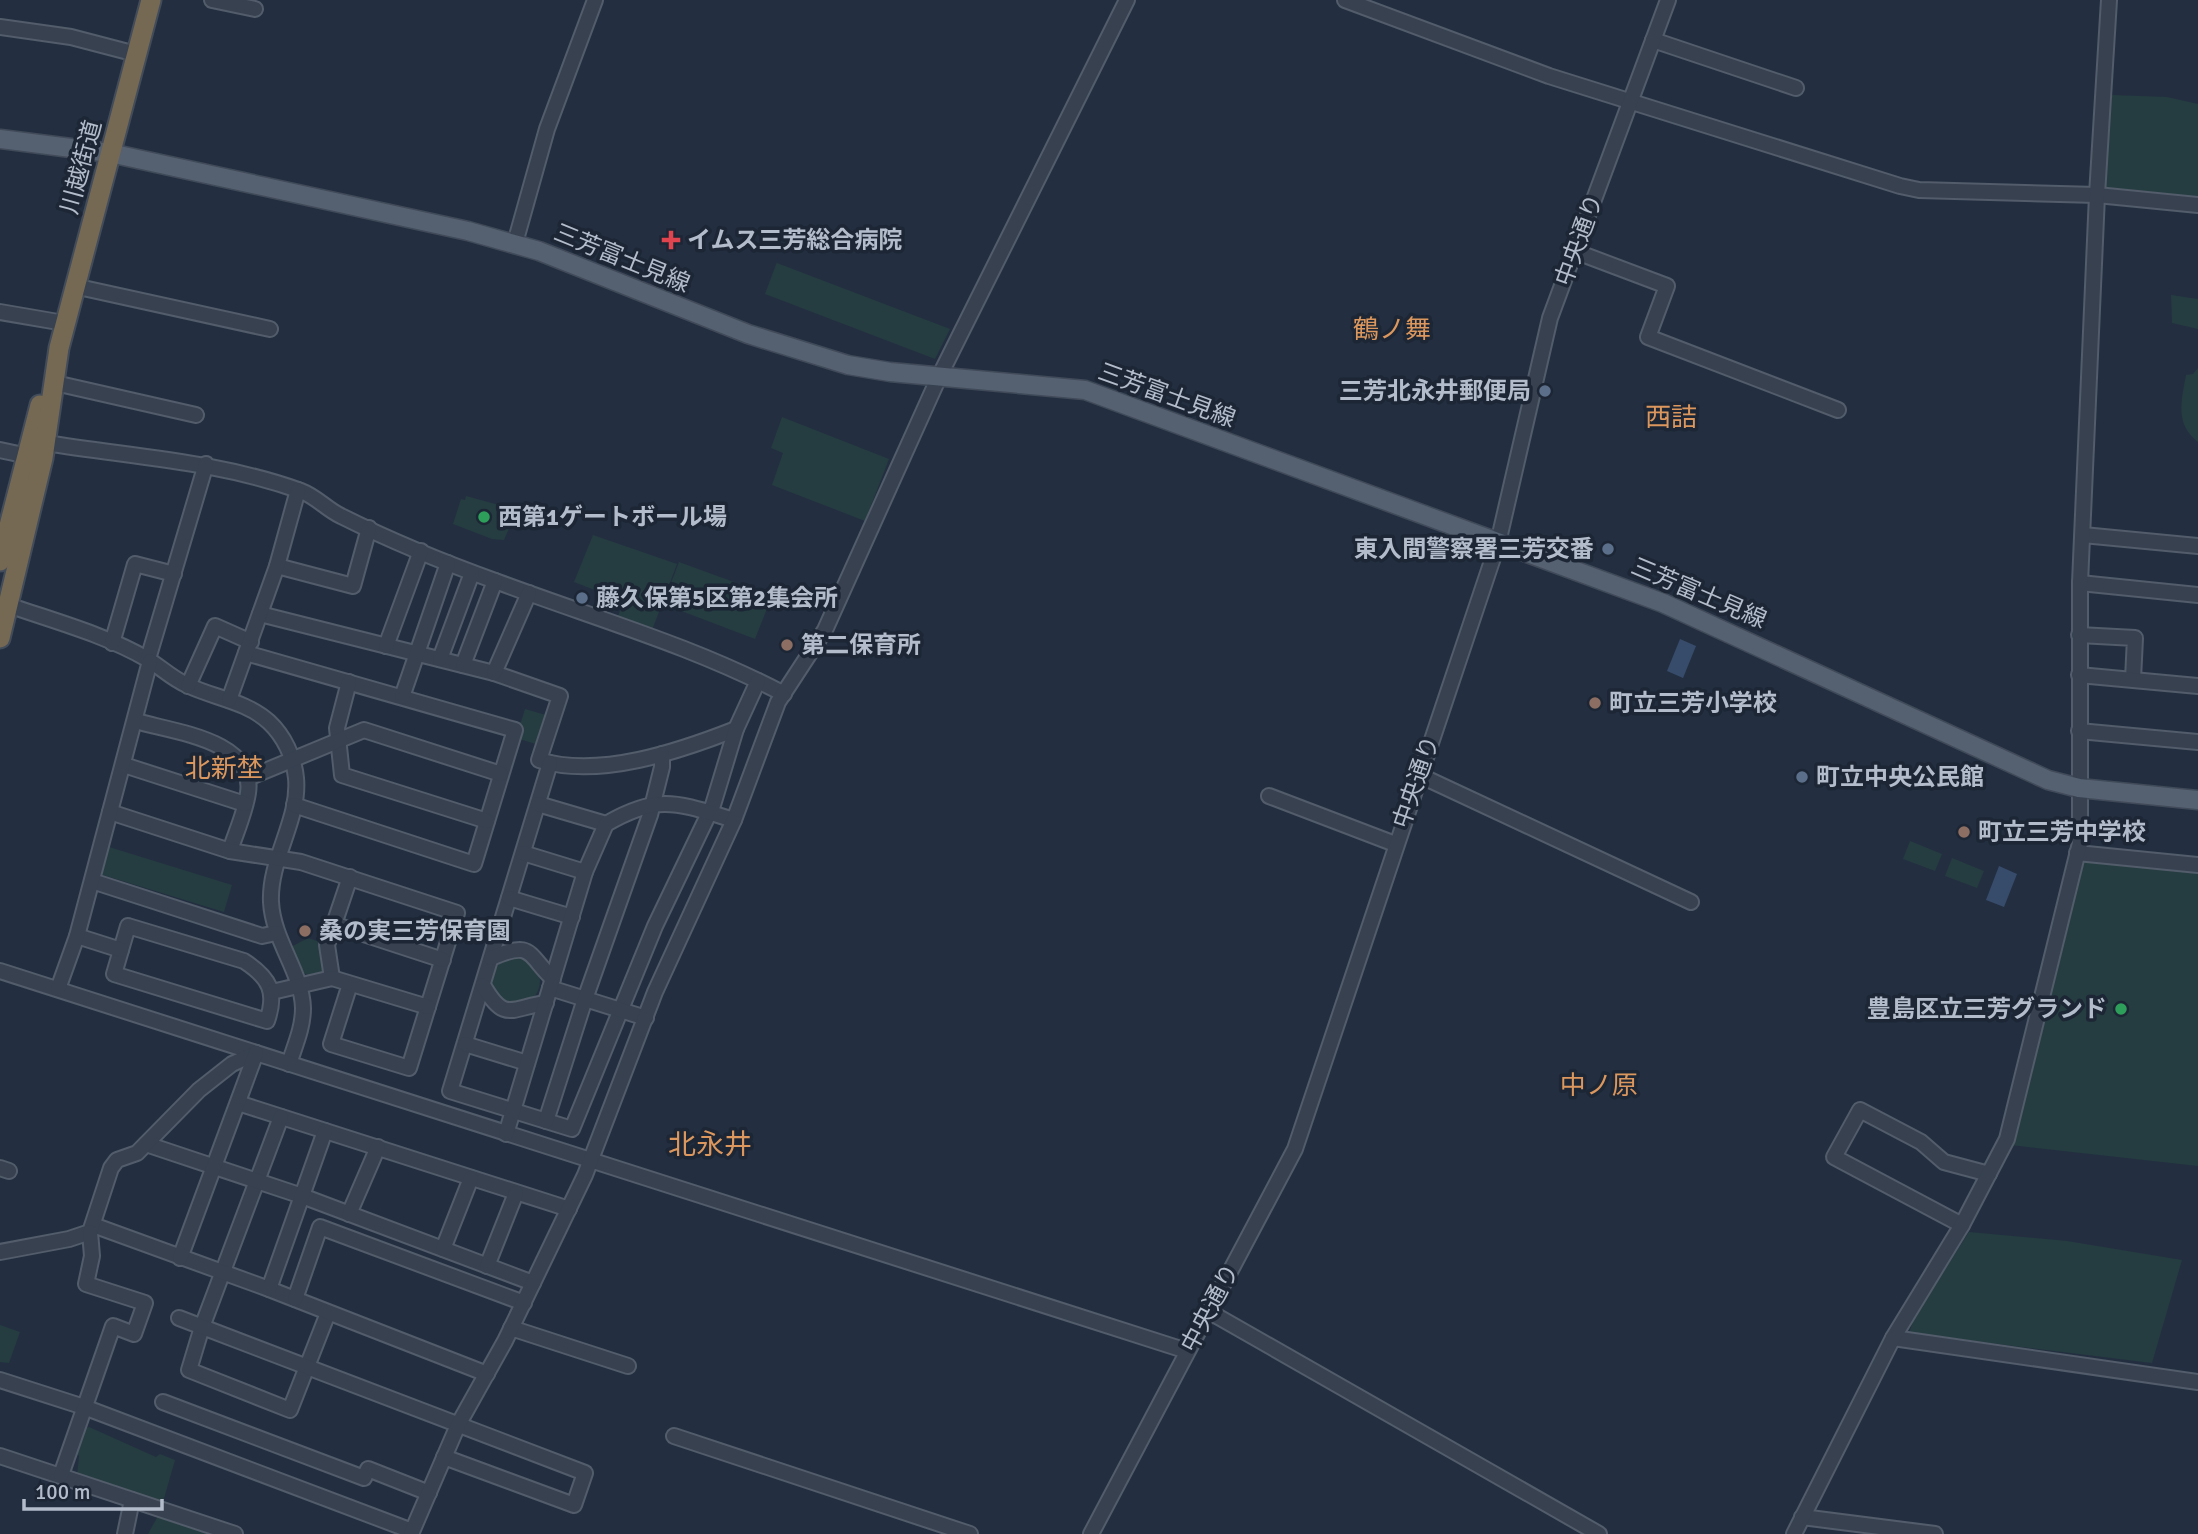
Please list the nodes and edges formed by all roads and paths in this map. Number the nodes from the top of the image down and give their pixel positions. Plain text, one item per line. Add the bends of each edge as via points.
1 (151, 0) edge
2 (212, 0) edge
3 (594, 0) edge
4 (1128, 0) edge
5 (1345, 0) edge
6 (1668, 0) edge
7 (2109, 0) edge
8 (256, 9) dead end
9 (0, 27) edge
10 (1653, 40) junction
11 (136, 54) junction
12 (1796, 88) dead end
13 (1630, 101) junction
14 (0, 139) edge
15 (110, 153) junction
16 (2097, 195) junction
17 (2198, 205) edge
18 (515, 243) junction
19 (1574, 251) junction
20 (74, 286) junction
21 (0, 312) edge
22 (64, 324) junction
23 (270, 329) dead end
24 (59, 348) junction
25 (939, 377) junction
26 (55, 383) junction
27 (1838, 410) dead end
28 (196, 415) dead end
29 (46, 443) junction
30 (0, 450) edge
31 (28, 456) junction
32 (206, 464) junction
33 (298, 490) junction
34 (369, 528) junction
35 (2083, 535) junction
36 (1498, 543) junction
37 (2198, 546) edge
38 (421, 551) junction
39 (0, 561) edge
40 (448, 563) junction
41 (277, 566) junction
42 (472, 573) junction
43 (174, 574) junction
44 (495, 581) junction
45 (2080, 583) junction
46 (529, 593) junction
47 (2198, 596) edge
48 (9, 605) junction
49 (260, 614) junction
50 (2079, 635) junction
51 (0, 638) edge
52 (111, 643) junction
53 (386, 646) junction
54 (248, 647) junction
55 (415, 653) junction
56 (440, 659) junction
57 (149, 660) junction
58 (463, 665) junction
59 (494, 673) junction
60 (2079, 675) junction
61 (2133, 679) junction
62 (758, 681) junction
63 (349, 682) junction
64 (188, 686) junction
65 (2198, 686) edge
66 (784, 694) junction
67 (402, 697) junction
68 (229, 700) junction
69 (136, 721) junction
70 (736, 729) junction
71 (2079, 731) junction
72 (338, 741) junction
73 (2198, 742) edge
74 (662, 754) junction
75 (292, 759) junction
76 (550, 763) junction
77 (124, 765) junction
78 (500, 774) junction
79 (1419, 775) junction
80 (248, 778) junction
81 (2079, 788) junction
82 (1269, 796) dead end
83 (2198, 800) edge
84 (652, 803) junction
85 (245, 804) junction
86 (538, 804) junction
87 (294, 806) junction
88 (110, 813) junction
89 (709, 813) junction
90 (734, 820) junction
91 (487, 821) junction
92 (606, 824) junction
93 (1395, 844) junction
94 (230, 851) junction
95 (523, 853) junction
96 (2077, 853) junction
97 (277, 860) junction
98 (2198, 865) edge
99 (586, 872) junction
100 (350, 877) junction
101 (92, 881) junction
102 (509, 898) junction
103 (1691, 902) dead end
104 (572, 917) junction
105 (333, 924) junction
106 (276, 933) junction
107 (77, 936) junction
108 (121, 950) junction
109 (491, 958) junction
110 (443, 960) junction
111 (0, 971) edge
112 (332, 978) junction
113 (551, 983) junction
114 (298, 984) junction
115 (350, 984) junction
116 (483, 985) junction
117 (58, 989) junction
118 (272, 992) junction
119 (585, 999) junction
120 (545, 1003) junction
121 (428, 1007) junction
122 (620, 1010) junction
123 (646, 1018) junction
124 (465, 1044) junction
125 (256, 1053) junction
126 (527, 1063) junction
127 (289, 1064) junction
128 (238, 1103) junction
129 (513, 1110) junction
130 (281, 1117) junction
131 (546, 1121) junction
132 (324, 1131) junction
133 (506, 1134) junction
134 (146, 1144) junction
135 (378, 1147) junction
136 (590, 1161) junction
137 (213, 1166) junction
138 (1989, 1174) junction
139 (471, 1178) junction
140 (257, 1181) junction
141 (516, 1193) junction
142 (302, 1196) junction
143 (569, 1209) junction
144 (349, 1214) junction
145 (1962, 1225) junction
146 (91, 1228) junction
147 (443, 1249) junction
148 (0, 1252) edge
149 (180, 1258) junction
150 (487, 1266) junction
151 (224, 1273) junction
152 (533, 1283) junction
153 (270, 1289) junction
154 (295, 1299) junction
155 (524, 1303) junction
156 (1208, 1311) junction
157 (328, 1313) junction
158 (179, 1318) dead end
159 (202, 1327) junction
160 (511, 1328) junction
161 (1893, 1338) junction
162 (1186, 1351) junction
163 (628, 1366) dead end
164 (307, 1367) junction
165 (487, 1374) junction
166 (0, 1380) edge
167 (2198, 1382) edge
168 (163, 1402) dead end
169 (84, 1407) junction
170 (458, 1425) junction
171 (674, 1436) dead end
172 (0, 1456) edge
173 (444, 1457) junction
174 (61, 1475) junction
175 (429, 1493) junction
176 (132, 1500) junction
177 (1802, 1517) junction
178 (412, 1532) edge
179 (125, 1534) edge
180 (235, 1534) edge
181 (970, 1534) edge
182 (1091, 1534) edge
183 (1599, 1534) edge
184 (1794, 1534) edge
185 (1935, 1534) edge

1 - 11 highway, 川越街道
2 - 8 street
3 - 18 street via 547,129
4 - 25 street
5 - 13 street
6 - 10 street, 中央通り
7 - 16 street
9 - 11 street via 71,37
10 - 12 street
10 - 13 street, 中央通り
11 - 15 highway, 川越街道
13 - 16 street via 1919,190
13 - 19 street, 中央通り
14 - 15 main road, 三芳富士見線
15 - 18 main road, 三芳富士見線
15 - 20 highway, 川越街道
16 - 17 street
16 - 35 street
18 - 25 main road, 三芳富士見線 via 808,354 880,371
19 - 27 street via 1667,286 1648,337
19 - 36 street, 中央通り via 1550,317
20 - 22 highway, 川越街道
20 - 23 street
21 - 22 street
22 - 24 highway, 川越街道
24 - 26 highway, 川越街道
24 - 31 highway, 川越街道
25 - 36 main road, 三芳富士見線 via 1085,390
25 - 66 street via 825,630
26 - 28 street
26 - 29 highway, 川越街道
29 - 31 street
29 - 32 street
29 - 48 highway, 川越街道
30 - 31 street
31 - 39 highway, 川越街道
32 - 33 street
32 - 43 street
33 - 34 street via 315,496 341,517
33 - 41 street
34 - 38 street
34 - 41 street via 353,586
35 - 37 street
35 - 45 street
36 - 79 street, 中央通り
36 - 81 main road, 三芳富士見線 via 1663,603 2042,778
38 - 40 street
38 - 53 street
40 - 42 street
40 - 55 street
41 - 49 street
42 - 44 street
42 - 56 street
43 - 52 street via 135,564
43 - 57 street
44 - 46 street
44 - 58 street
45 - 47 street
45 - 50 street
46 - 59 street
46 - 62 street
48 - 51 highway, 川越街道
48 - 52 street
49 - 53 street
49 - 54 street
50 - 60 street
50 - 61 street via 2135,638
52 - 57 street
53 - 55 street
54 - 63 street
54 - 64 street via 215,626
54 - 68 street
55 - 56 street
55 - 67 street
56 - 58 street
57 - 64 street
57 - 69 street
58 - 59 street
59 - 76 street via 560,696 539,760
60 - 61 street
60 - 71 street
61 - 65 street
62 - 66 street
62 - 70 street
63 - 67 street
63 - 72 street via 338,718
64 - 68 street
66 - 90 street
67 - 78 street via 515,730
68 - 75 street via 270,723 284,739
69 - 77 street
69 - 80 street via 232,751
70 - 74 street
70 - 89 street
71 - 73 street
71 - 81 street
72 - 75 street
72 - 78 street via 363,730
72 - 91 street via 342,775
74 - 76 street via 618,763
74 - 84 street
75 - 80 street
75 - 87 street via 297,787
76 - 86 street
77 - 85 street
77 - 88 street
78 - 91 street
79 - 93 street, 中央通り
79 - 103 street
80 - 85 street
81 - 83 main road, 三芳富士見線
81 - 96 street
82 - 93 street
84 - 89 street
84 - 92 street
84 - 119 street
85 - 94 street
86 - 92 street
86 - 95 street
87 - 91 street via 474,864
87 - 97 street
88 - 94 street
88 - 101 street
89 - 90 street
89 - 122 street
90 - 123 street
92 - 99 street
93 - 156 street, 中央通り via 1295,1149
94 - 97 street
95 - 99 street
95 - 102 street
96 - 98 street
96 - 138 street via 2007,1139
97 - 100 street
97 - 106 street via 271,898
99 - 104 street
100 - 105 street
100 - 110 street via 457,913
101 - 106 street via 262,936
101 - 107 street
102 - 104 street
102 - 109 street
104 - 113 street
105 - 110 street
105 - 112 street via 327,945
106 - 114 street
107 - 108 street
107 - 117 street
108 - 118 street via 128,926 244,961
108 - 118 street via 114,974 267,1021
109 - 113 street via 511,950 528,952 540,961
109 - 116 street
110 - 121 street
111 - 117 street
112 - 114 street
112 - 115 street
113 - 119 street
113 - 120 street
114 - 118 street
114 - 127 street via 302,1027
115 - 121 street
115 - 121 street via 331,1044 409,1068
116 - 120 street via 496,1004 507,1010
116 - 124 street
117 - 125 street
119 - 122 street
119 - 131 street
120 - 126 street
122 - 123 street
122 - 131 street via 572,1129
123 - 136 street
124 - 126 street
124 - 129 street via 450,1091
125 - 127 street
125 - 128 street
125 - 134 street via 200,1090
126 - 129 street
127 - 133 street
128 - 130 street
128 - 137 street
129 - 131 street
129 - 133 street
130 - 132 street
130 - 140 street
132 - 135 street
132 - 142 street
133 - 136 street
134 - 137 street
134 - 146 street via 111,1168
135 - 139 street
135 - 144 street
136 - 143 street
136 - 162 street
137 - 140 street
137 - 149 street
138 - 145 street
138 - 145 street via 1944,1162 1921,1142 1860,1110 1834,1157
139 - 141 street
139 - 147 street
140 - 142 street
140 - 151 street
141 - 143 street
141 - 150 street
142 - 144 street
142 - 153 street
143 - 152 street
144 - 147 street
145 - 161 street
146 - 148 street via 69,1239
146 - 149 street
146 - 169 street via 86,1284 145,1303 134,1334 113,1326
147 - 150 street
149 - 151 street
150 - 152 street
151 - 153 street
151 - 159 street
152 - 155 street
153 - 154 street
154 - 155 street via 320,1227
154 - 157 street
155 - 160 street
156 - 162 street, 中央通り
156 - 183 street
157 - 164 street
157 - 165 street
158 - 159 street
159 - 164 street
159 - 164 street via 189,1370 290,1410
160 - 163 street
160 - 165 street
161 - 167 street
161 - 177 street
162 - 182 street, 中央通り
164 - 170 street
165 - 170 street
166 - 169 street
168 - 175 street via 364,1478 368,1469
169 - 174 street
169 - 178 street
170 - 173 street
170 - 173 street via 585,1473 574,1505
171 - 181 street
172 - 174 street
173 - 175 street
174 - 176 street
175 - 178 street
176 - 179 street
176 - 180 street
177 - 184 street
177 - 185 street

